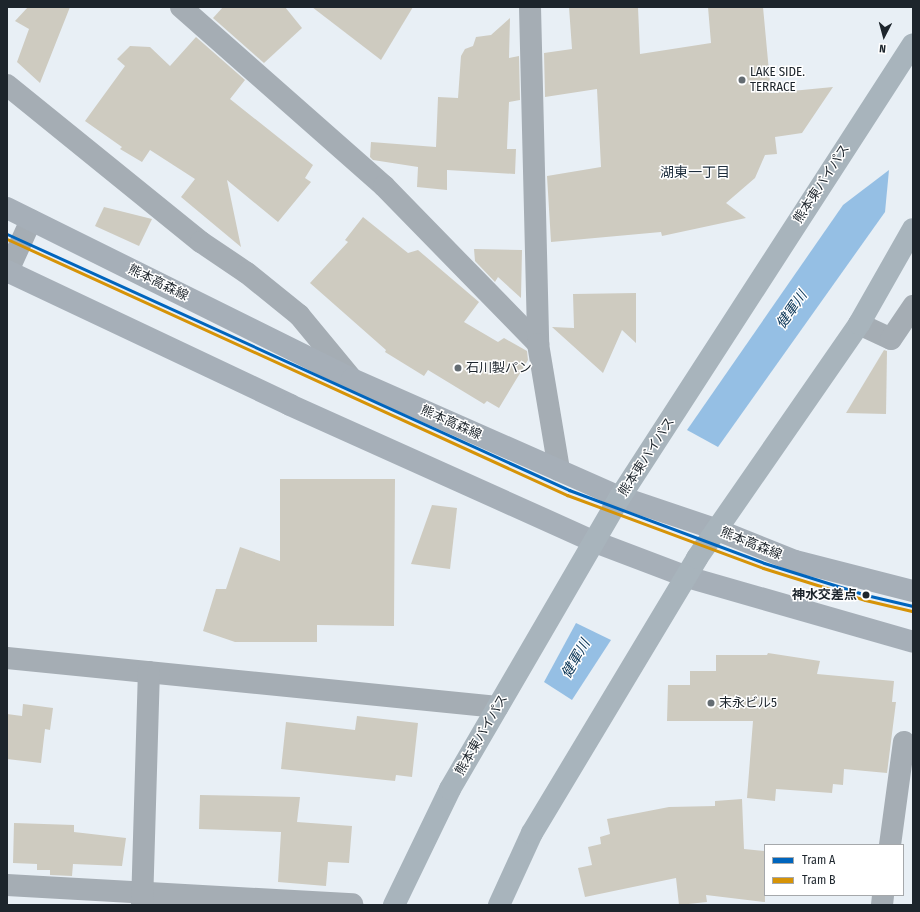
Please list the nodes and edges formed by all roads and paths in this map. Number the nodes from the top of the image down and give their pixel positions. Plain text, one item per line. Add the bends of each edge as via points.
1 (181, 7) edge
2 (530, 7) edge
3 (913, 44) edge
4 (7, 84) edge
5 (7, 208) edge
6 (31, 220) junction
7 (913, 229) edge
8 (7, 272) edge
9 (913, 306) edge
10 (859, 324) junction
11 (538, 344) junction
12 (352, 379) junction
13 (560, 470) junction
14 (620, 497) junction
15 (715, 529) junction
16 (595, 542) junction
17 (687, 577) junction
18 (913, 591) edge
19 (913, 642) edge
20 (7, 658) edge
21 (149, 672) junction
22 (498, 707) junction
23 (904, 742) dead end
24 (890, 844) edge
25 (7, 885) edge
26 (142, 899) edge
27 (352, 904) dead end
28 (394, 905) edge
29 (499, 905) edge

1 - 11 street via 384,186
2 - 11 street
3 - 14 highway, 熊本東バイパス
4 - 12 street via 200,242 247,273 299,315
5 - 6 main road, 熊本高森線
6 - 8 street
6 - 12 main road, 熊本高森線
7 - 10 highway
8 - 16 main road via 290,405
9 - 10 street via 891,339
10 - 15 highway
11 - 13 street
12 - 13 main road, 熊本高森線
13 - 14 main road, 熊本高森線
14 - 15 main road, 熊本高森線
14 - 16 highway, 熊本東バイパス
15 - 17 highway
15 - 18 main road, 熊本高森線 via 795,561
16 - 17 main road
16 - 22 highway, 熊本東バイパス
17 - 19 main road
17 - 29 highway via 532,833
20 - 21 street
21 - 22 street
21 - 26 street
22 - 28 highway, 熊本東バイパス via 450,789
23 - 24 street
25 - 26 street
26 - 27 street

